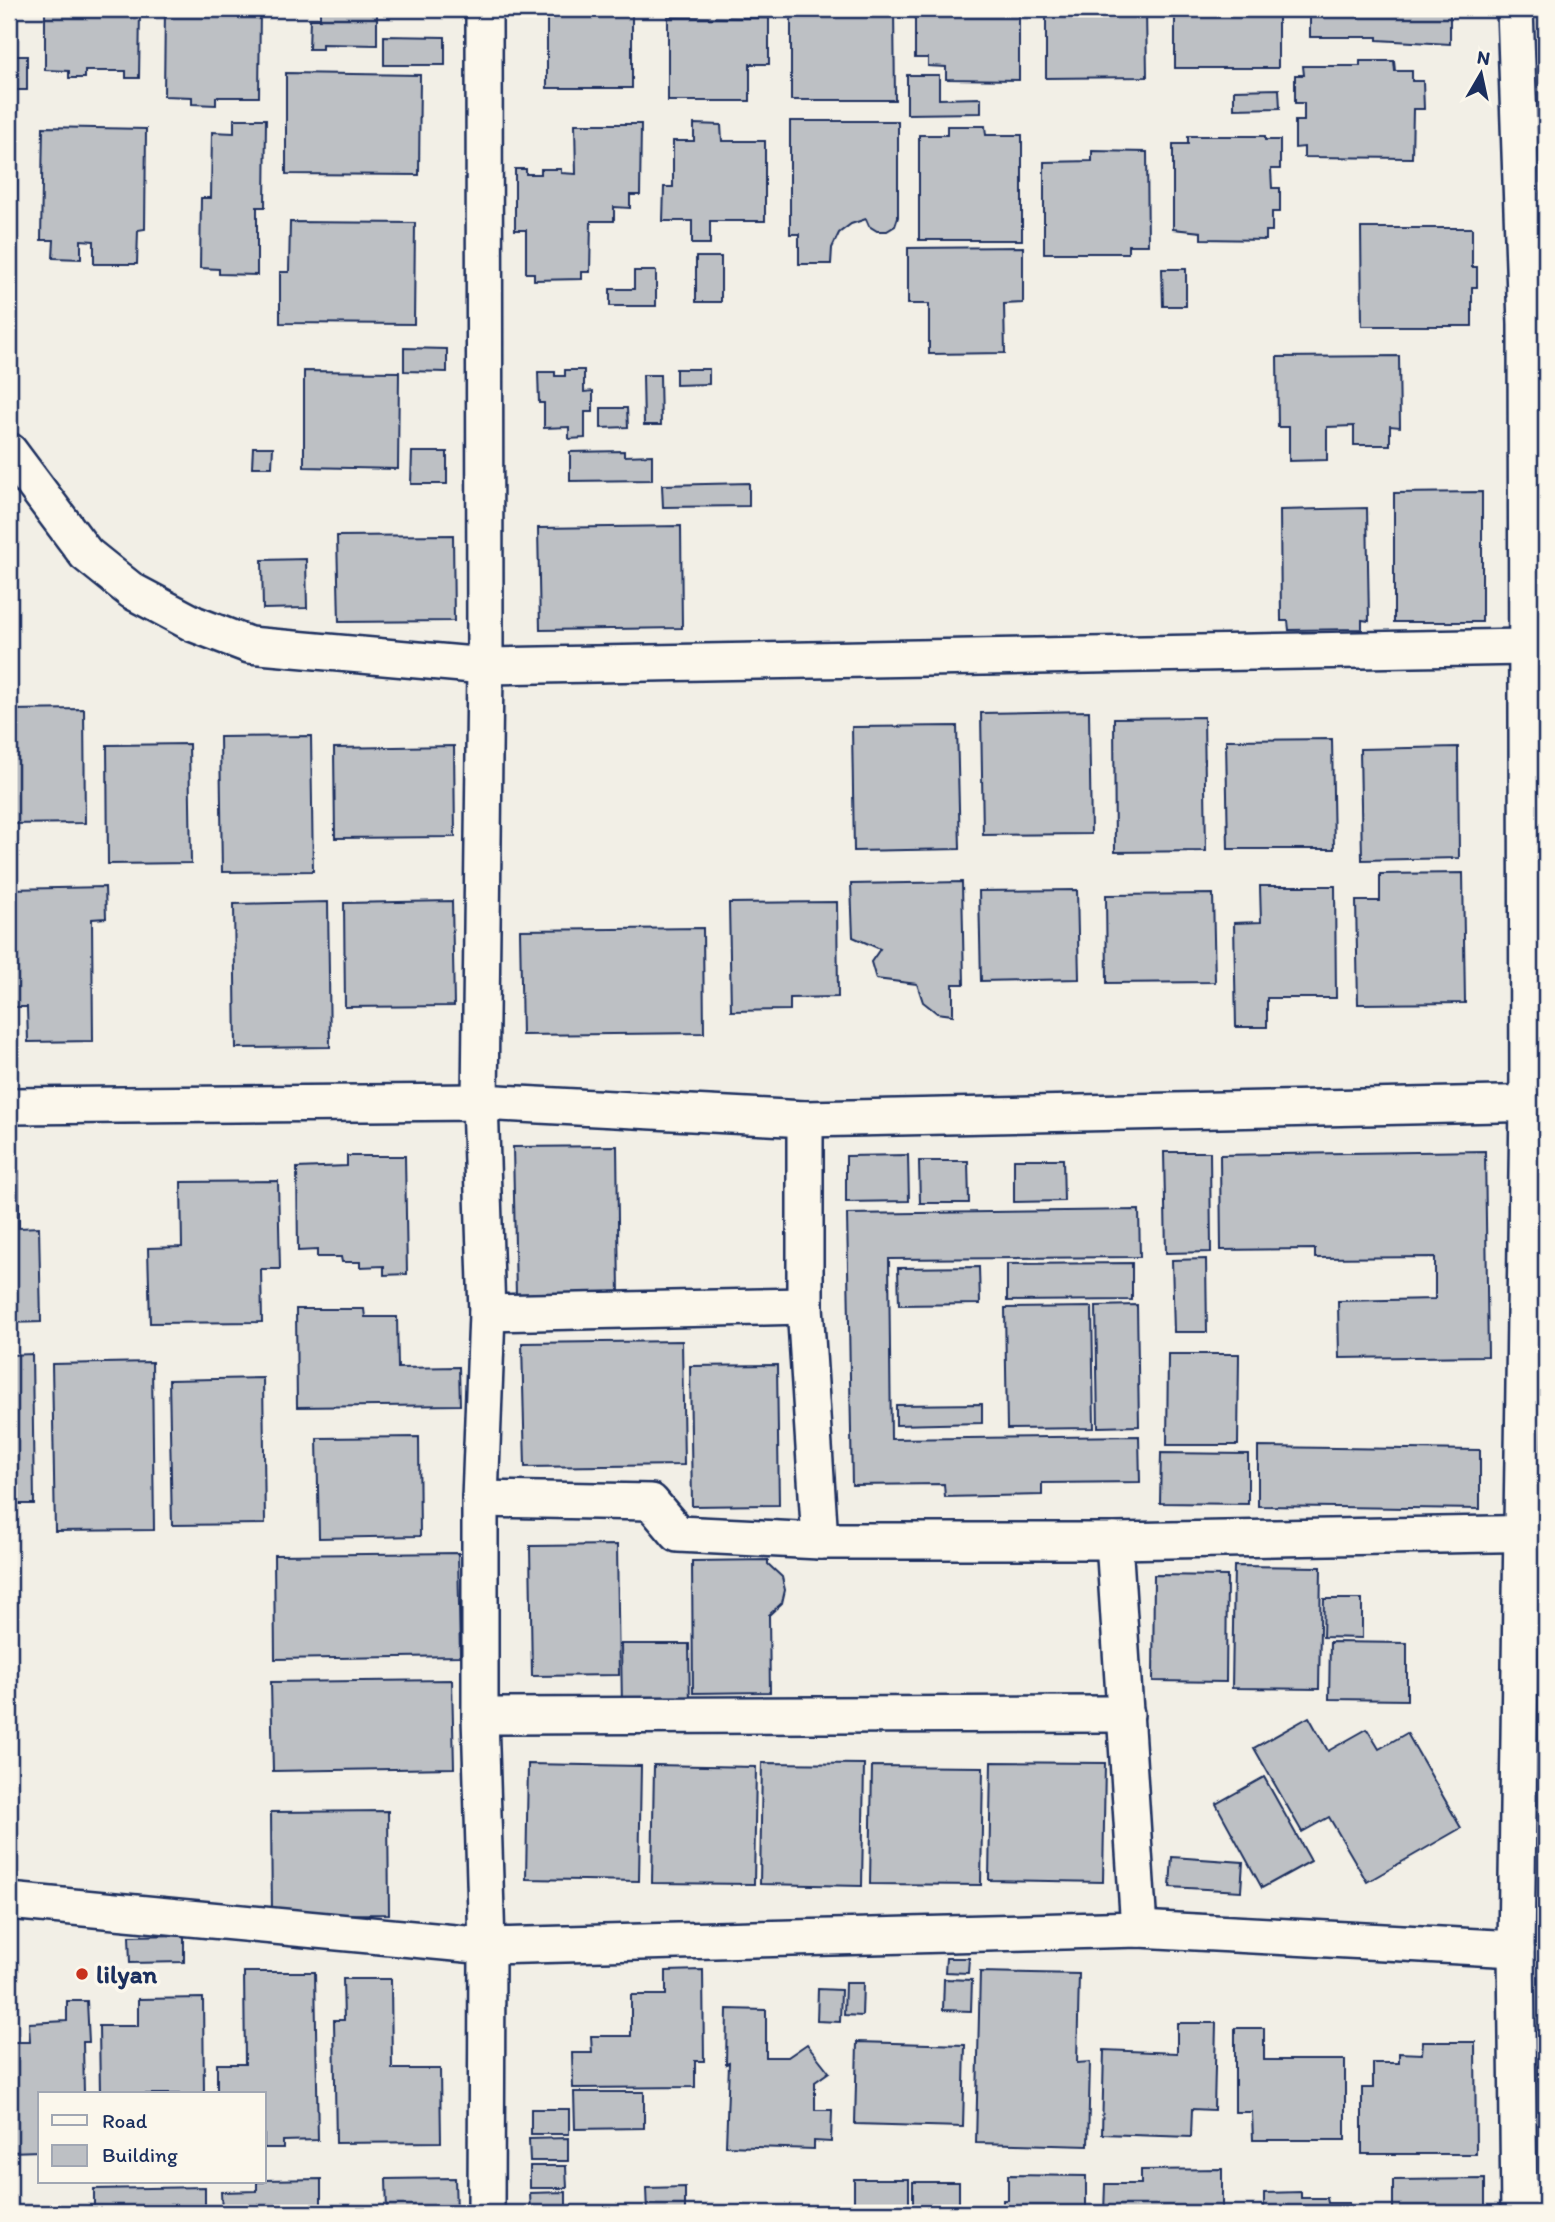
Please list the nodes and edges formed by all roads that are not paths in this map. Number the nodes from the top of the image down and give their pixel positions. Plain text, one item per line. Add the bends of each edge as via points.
1 (484, 9) edge
2 (1515, 9) edge
3 (1536, 324) edge
4 (9, 451) edge
5 (1526, 647) junction
6 (485, 666) junction
7 (480, 1102) junction
8 (1537, 1102) edge
9 (9, 1106) edge
10 (805, 1119) junction
11 (805, 1306) junction
12 (486, 1313) junction
13 (480, 1499) junction
14 (1534, 1533) edge
15 (820, 1541) junction
16 (1114, 1541) junction
17 (1126, 1714) junction
18 (480, 1716) junction
19 (9, 1901) edge
20 (1139, 1929) junction
21 (486, 1946) junction
22 (1516, 1949) junction
23 (486, 2213) edge
24 (1519, 2213) edge

1 - 6 street
2 - 3 street
3 - 5 street
4 - 6 street via 86,554 132,591 194,624 249,645
5 - 6 street
5 - 8 street
6 - 7 street
7 - 9 street
7 - 10 street
7 - 12 street
8 - 10 street
8 - 14 street
10 - 11 street
11 - 12 street
11 - 15 street
12 - 13 street
13 - 15 street via 651,1503 678,1534
13 - 18 street
14 - 16 street
14 - 22 street
15 - 16 street
16 - 17 street
17 - 18 street
17 - 20 street
18 - 21 street
19 - 21 street
20 - 21 street
20 - 22 street
21 - 23 street
22 - 24 street

